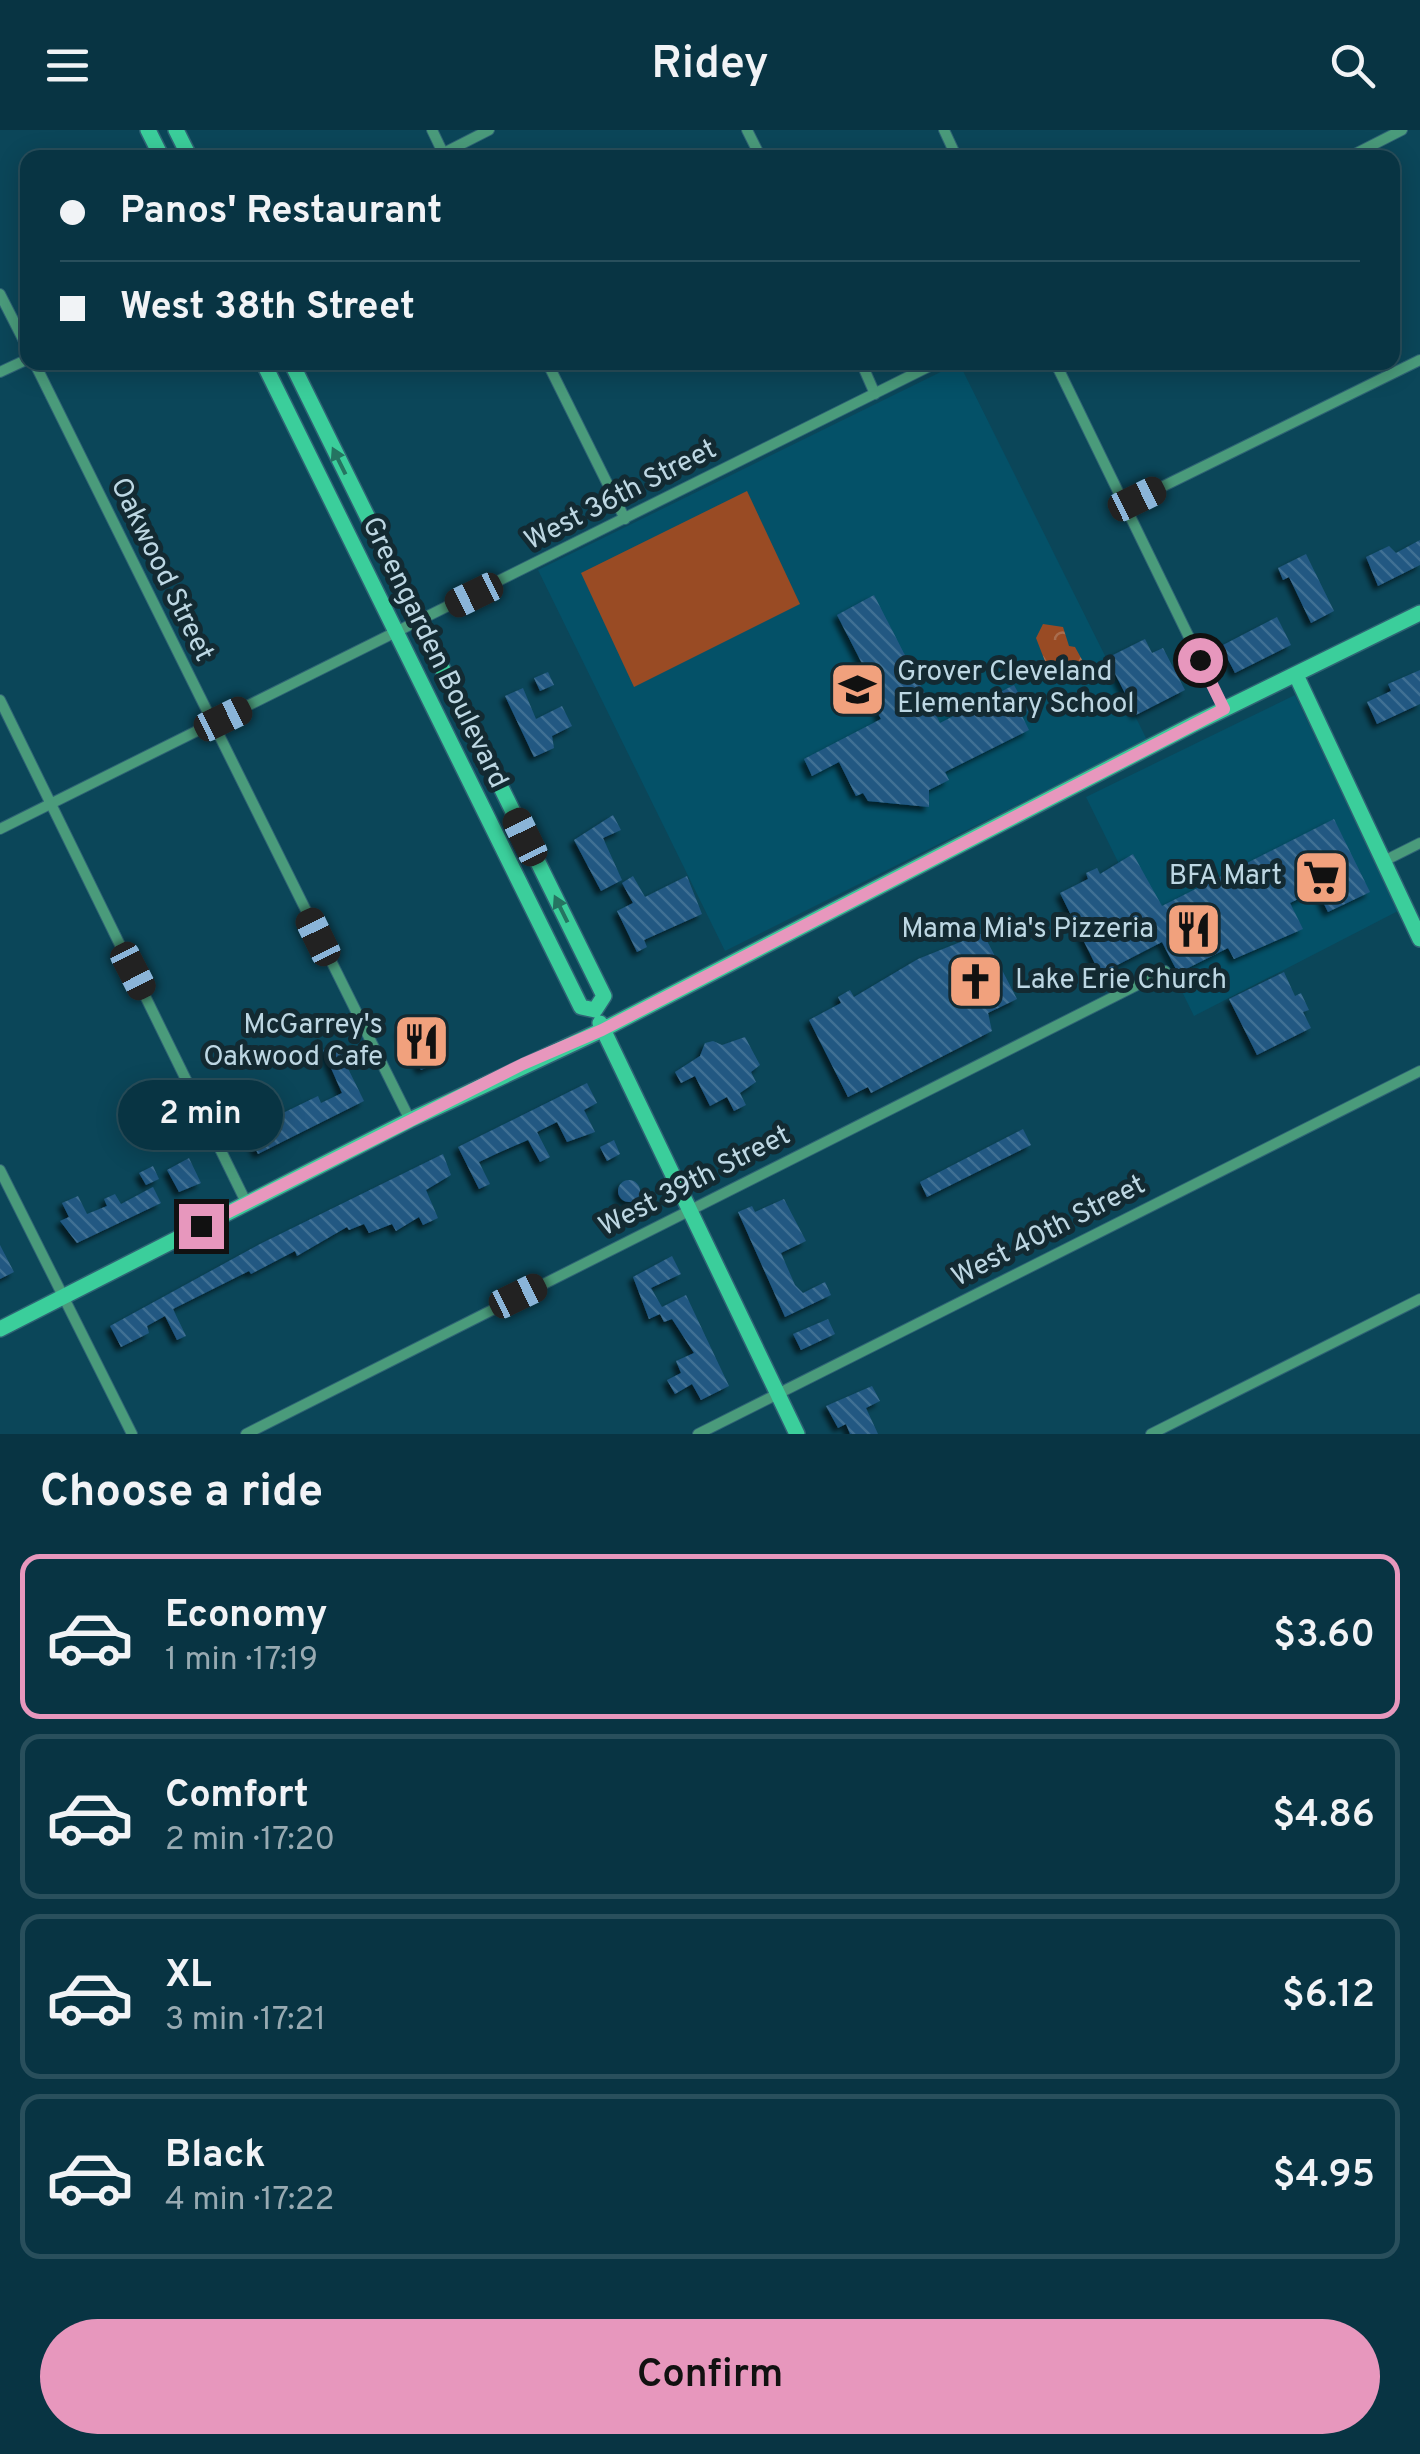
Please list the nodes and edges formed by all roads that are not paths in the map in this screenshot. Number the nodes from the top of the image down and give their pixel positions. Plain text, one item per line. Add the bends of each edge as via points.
1 (489, 130) edge
2 (1402, 130) edge
3 (452, 150) edge
4 (1363, 150) edge
5 (0, 294) edge
6 (20, 333) edge
7 (38, 370) edge
8 (267, 370) edge
9 (296, 370) edge
10 (551, 370) edge
11 (865, 370) edge
12 (922, 370) edge
13 (1059, 370) edge
14 (1400, 370) edge
15 (876, 394) junction
16 (1124, 505) junction
17 (625, 519) junction
18 (1420, 613) edge
19 (418, 622) junction
20 (396, 634) junction
21 (1296, 675) junction
22 (0, 700) edge
23 (1224, 709) junction
24 (212, 724) junction
25 (51, 803) junction
26 (0, 828) edge
27 (1420, 844) edge
28 (1384, 861) junction
29 (1420, 939) edge
30 (1165, 971) dead end
31 (595, 1010) junction
32 (602, 1030) junction
33 (1420, 1072) edge
34 (410, 1120) junction
35 (0, 1170) edge
36 (246, 1202) junction
37 (691, 1209) junction
38 (63, 1298) junction
39 (1420, 1298) edge
40 (0, 1329) edge
41 (777, 1394) junction
42 (132, 1434) edge
43 (246, 1434) edge
44 (698, 1434) edge
45 (797, 1434) edge
46 (1151, 1434) edge

1 - 3 street
2 - 4 street
5 - 6 street
7 - 24 street, Oakwood Street
8 - 20 street, Greengarden Boulevard
19 -> 9 street, Greengarden Boulevard
10 - 17 street
11 - 15 street
12 - 15 street, West 36th Street
13 - 16 street
14 - 16 street
15 - 17 street, West 36th Street
16 - 23 street
17 - 19 street, West 36th Street
18 - 21 street
19 - 20 street, West 36th Street
31 -> 19 street, Greengarden Boulevard via 604,996
20 - 24 street, West 36th Street
20 - 31 street, Greengarden Boulevard via 581,1007
21 - 23 street
21 - 28 street
22 - 25 street
23 - 32 street
24 - 25 street, West 36th Street
24 - 34 street, Oakwood Street
25 - 26 street, West 36th Street
25 - 36 street
27 - 28 street
28 - 29 street
30 - 37 street, West 39th Street
31 - 32 street, Greengarden Boulevard
32 - 34 street
32 - 37 street, Greengarden Boulevard
33 - 41 street, West 40th Street
34 - 36 street
35 - 38 street
36 - 38 street
37 - 41 street, Greengarden Boulevard
37 - 43 street, West 39th Street
38 - 40 street
38 - 42 street
39 - 46 street
41 - 44 street, West 40th Street
41 - 45 street, Greengarden Boulevard

